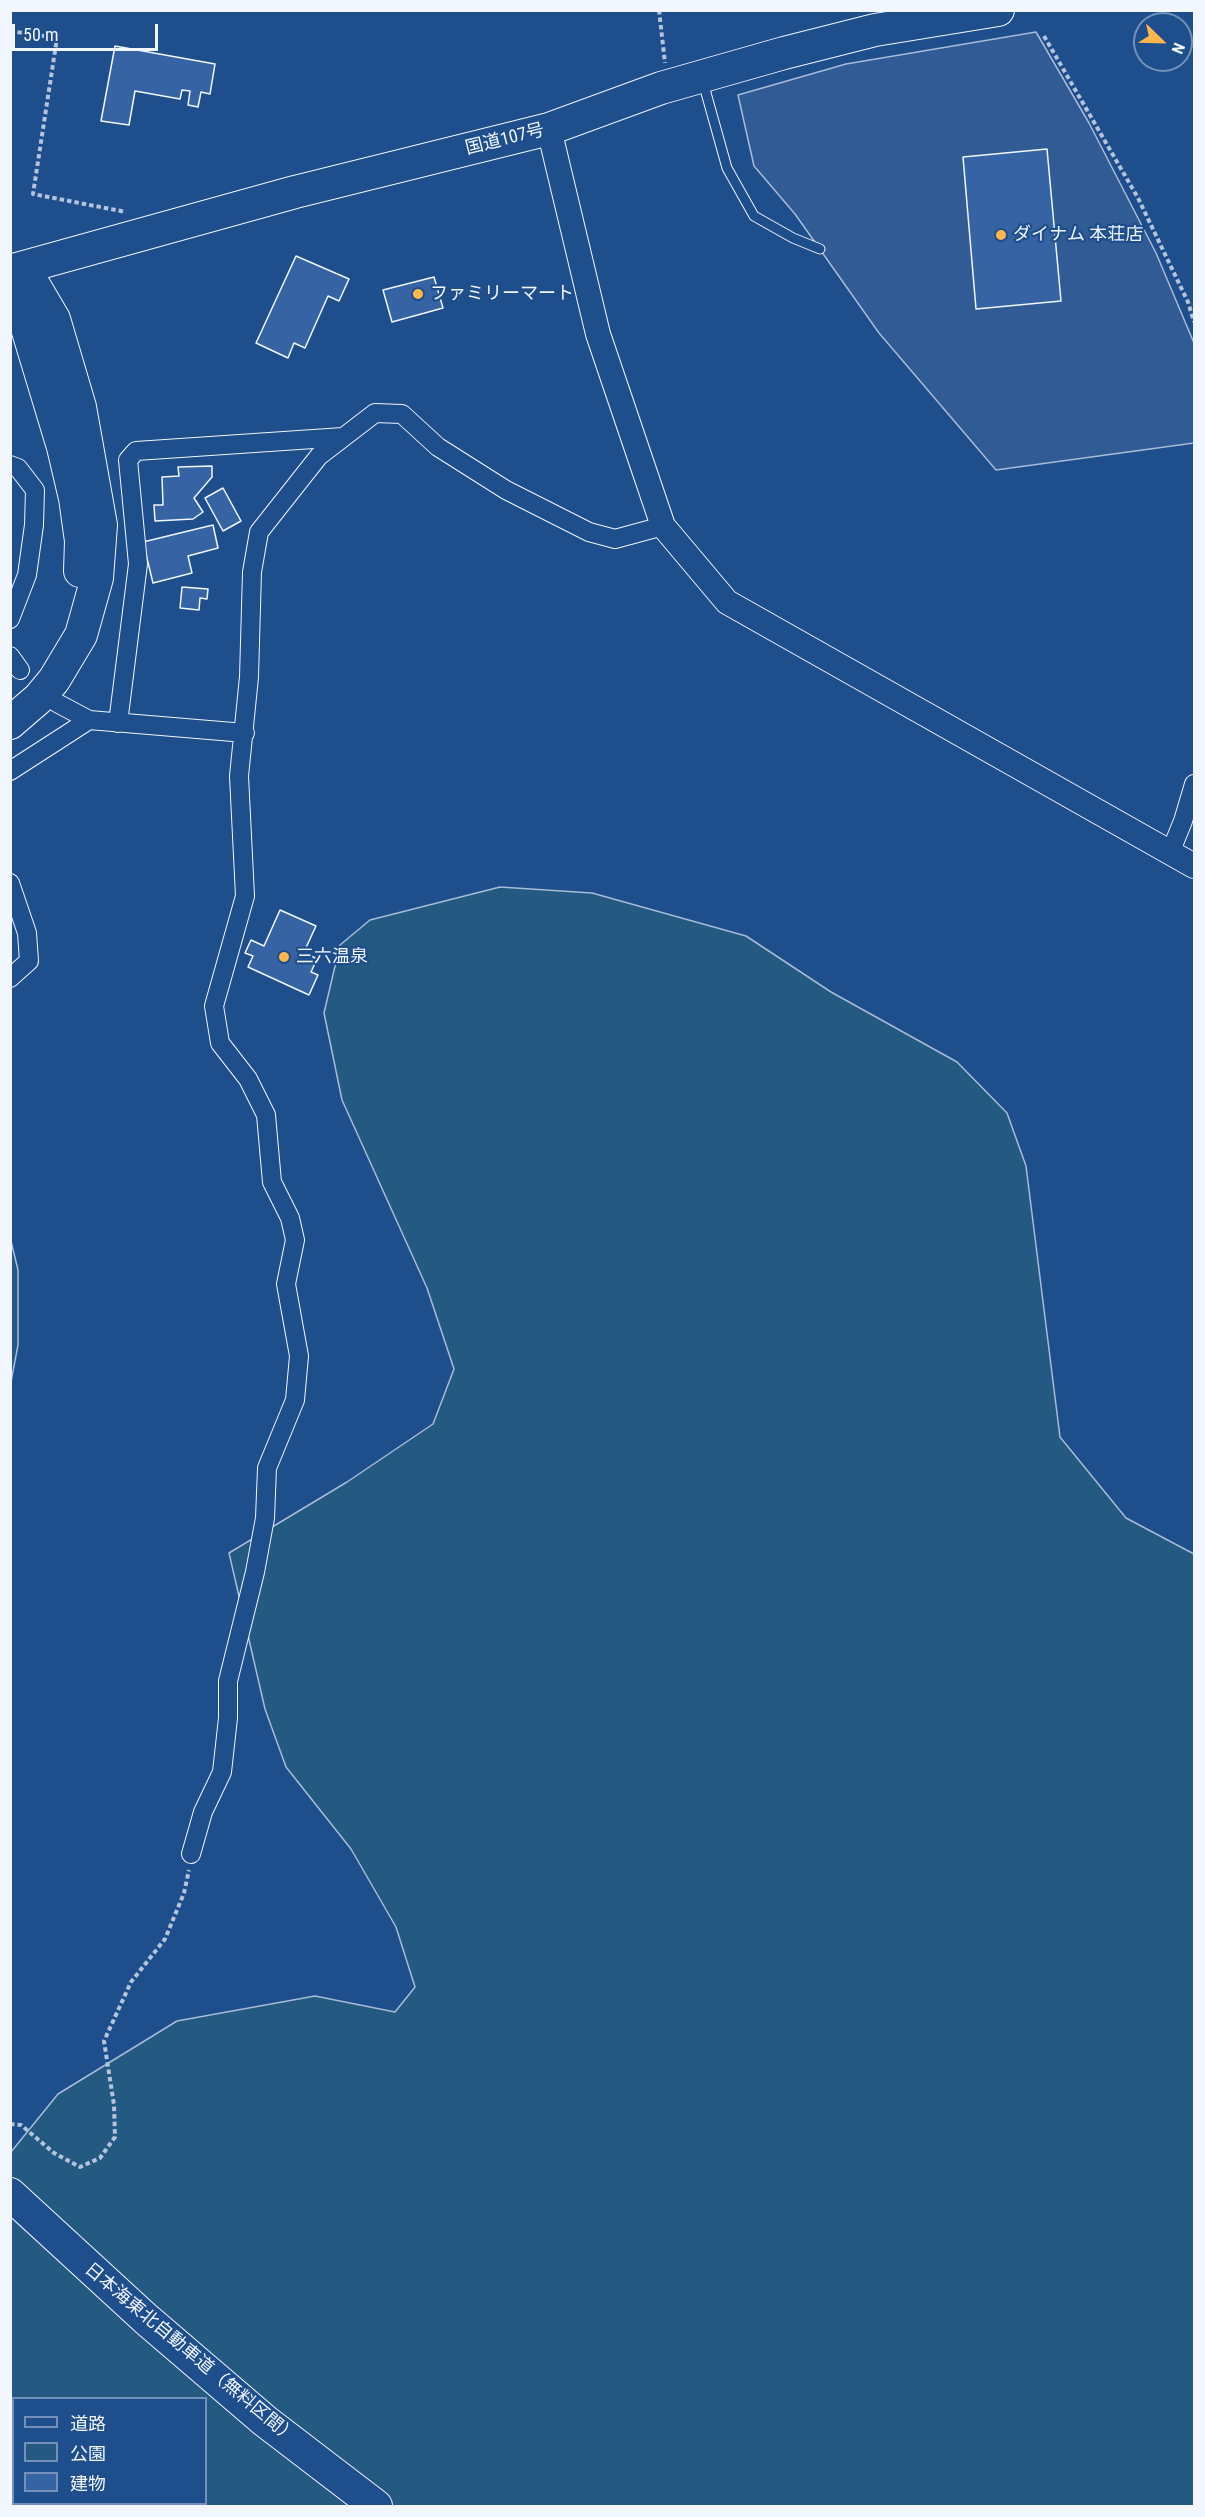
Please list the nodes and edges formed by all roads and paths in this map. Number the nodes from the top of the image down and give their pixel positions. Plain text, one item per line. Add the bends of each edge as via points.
1 (659, 10) edge
2 (998, 10) edge
3 (10, 31) edge
4 (1044, 36) dead end
5 (702, 77) junction
6 (661, 88) junction
7 (549, 129) junction
8 (137, 214) dead end
9 (820, 249) dead end
10 (17, 269) edge
11 (1194, 322) edge
12 (344, 436) junction
13 (10, 465) edge
14 (663, 526) junction
15 (10, 619) edge
16 (10, 701) edge
17 (57, 703) dead end
18 (89, 720) junction
19 (10, 723) edge
20 (118, 723) junction
21 (245, 733) junction
22 (10, 771) edge
23 (1194, 784) edge
24 (1170, 853) junction
25 (1194, 866) edge
26 (10, 883) edge
27 (10, 978) edge
28 (191, 1854) joint
29 (10, 2124) edge
30 (10, 2194) edge
31 (10, 2210) edge
32 (357, 2506) edge
33 (376, 2506) edge

1 - 6 path via 665,58
2 - 5 highway, 国道107号 via 875,30
3 - 8 path via 57,38 33,194
4 - 11 path via 1138,198
5 - 6 highway, 国道107号
5 - 9 lane via 727,168 754,216
6 - 7 highway, 国道107号
7 - 10 highway, 国道107号 via 295,192
7 - 14 street via 598,334
10 - 16 highway via 21,308 63,447 81,541 80,579 64,632 42,669
10 - 19 highway via 54,319 80,407 101,525 97,578 81,635 54,680
12 - 14 street via 375,413 402,414 438,447 467,466 589,532 615,539
12 - 20 street via 136,451 128,460 138,564
12 - 21 street via 319,456 259,532 252,572
13 - 15 street via 18,468 35,490 27,575
14 - 24 street via 727,602
17 - 18 street
18 - 20 street
18 - 22 street
20 - 21 street
21 - 28 street via 239,776 245,896 214,1006 220,1043 248,1079 266,1115 272,1182 290,1218 295,1240 286,1284 299,1356 295,1400 267,1468 265,1518 228,1682 222,1772 203,1812
23 - 24 street
24 - 25 street
26 - 27 street via 27,933 29,961
28 - 29 path via 184,1893 165,1939 131,1982 104,2041 115,2137 100,2158 80,2167 54,2153 21,2125
30 - 33 highway, 日本海東北自動車道（無料区間） via 265,2421
31 - 32 highway, 日本海東北自動車道（無料区間） via 137,2329

